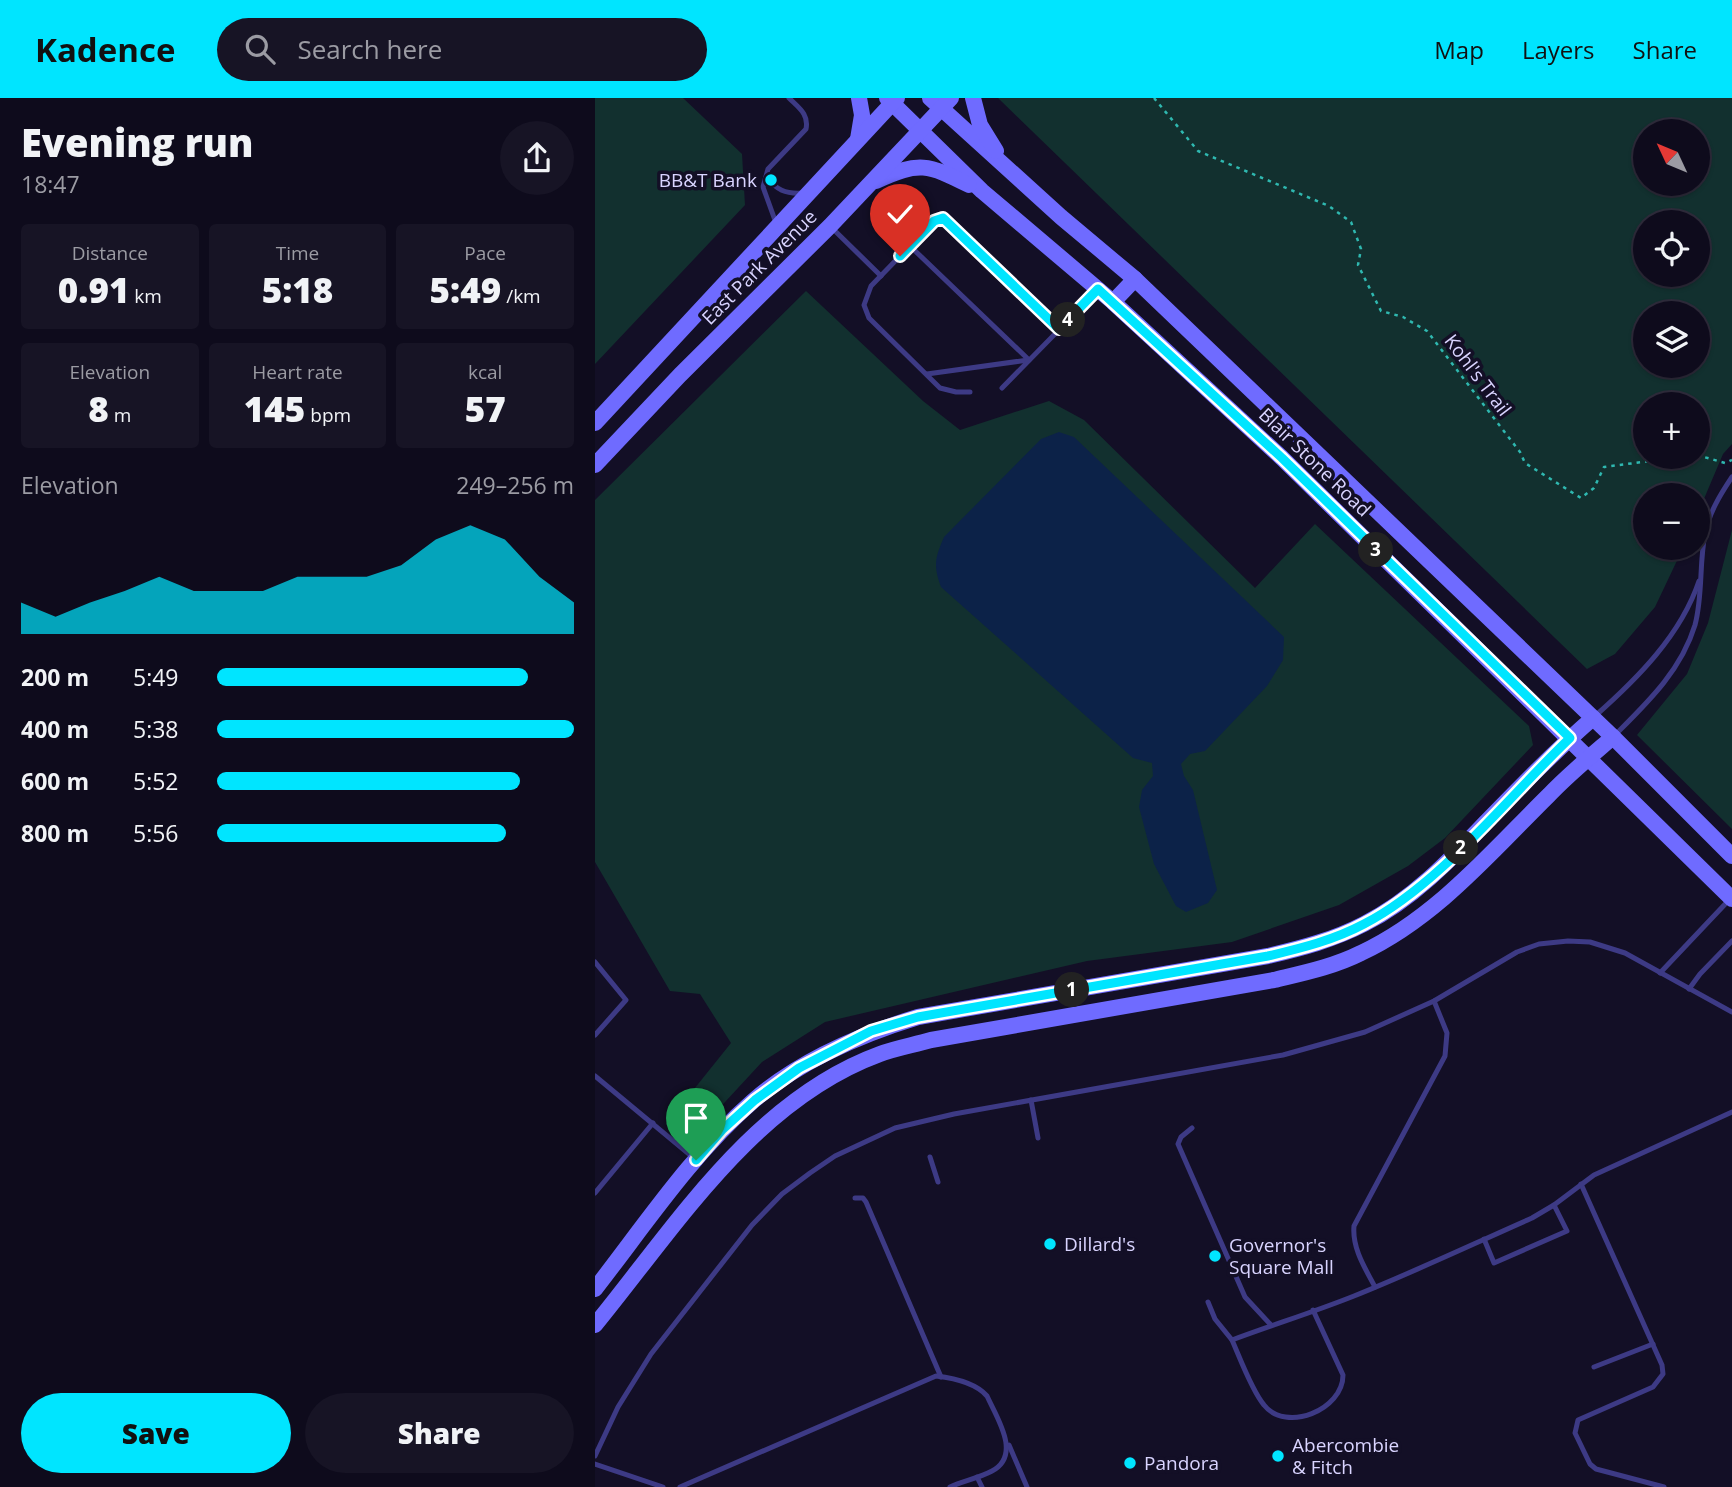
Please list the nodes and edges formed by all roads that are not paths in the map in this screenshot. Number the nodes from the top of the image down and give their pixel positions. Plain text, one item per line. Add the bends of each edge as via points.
1 (789, 98) edge
2 (859, 98) edge
3 (973, 98) edge
4 (892, 100) edge
5 (941, 101) edge
6 (920, 130) junction
7 (858, 139) junction
8 (1005, 166) junction
9 (766, 177) junction
10 (867, 185) junction
11 (984, 192) junction
12 (807, 193) junction
13 (777, 225) junction
14 (830, 226) junction
15 (910, 246) junction
16 (881, 276) junction
17 (1135, 279) junction
18 (1098, 289) junction
19 (1113, 302) junction
20 (1059, 329) junction
21 (1029, 360) junction
22 (927, 374) junction
23 (1002, 388) dead end
24 (970, 392) dead end
25 (595, 423) edge
26 (595, 465) edge
27 (1732, 477) edge
28 (1701, 575) junction
29 (1593, 718) junction
30 (1613, 737) junction
31 (1570, 738) junction
32 (1589, 758) junction
33 (1732, 856) edge
34 (1732, 898) edge
35 (1732, 941) edge
36 (1291, 951) junction
37 (595, 962) edge
38 (1660, 973) junction
39 (1295, 975) junction
40 (1689, 989) junction
41 (1434, 1001) junction
42 (1732, 1012) edge
43 (595, 1035) edge
44 (595, 1076) edge
45 (1031, 1100) junction
46 (1732, 1112) edge
47 (653, 1123) junction
48 (1192, 1128) dead end
49 (1038, 1138) dead end
50 (930, 1157) dead end
51 (696, 1160) junction
52 (715, 1176) junction
53 (938, 1182) dead end
54 (1581, 1184) junction
55 (595, 1193) edge
56 (855, 1198) dead end
57 (1555, 1205) junction
58 (1484, 1239) junction
59 (1375, 1287) junction
60 (595, 1289) edge
61 (1208, 1302) dead end
62 (1313, 1310) junction
63 (595, 1325) edge
64 (1271, 1325) junction
65 (1232, 1340) junction
66 (1653, 1344) junction
67 (1594, 1367) dead end
68 (941, 1377) junction
69 (1007, 1441) junction
70 (595, 1456) edge
71 (595, 1464) edge
72 (977, 1476) junction
73 (663, 1487) edge
74 (680, 1487) edge
75 (950, 1487) edge
76 (982, 1487) edge
77 (1027, 1487) edge
78 (1664, 1487) edge

1 - 9 lane via 806,114 806,129 768,169
2 - 7 main road
3 - 8 main road via 980,125
4 - 6 main road, Blair Stone Road
4 - 7 main road, East Park Avenue
5 - 6 main road, East Park Avenue
5 - 8 main road, Blair Stone Road
6 - 10 main road, East Park Avenue
6 - 11 main road, Blair Stone Road
7 - 12 main road, East Park Avenue
8 - 17 main road, Blair Stone Road
9 - 12 lane via 783,192
9 - 13 lane via 763,187
10 - 11 main road via 897,171 928,167
10 - 14 main road, East Park Avenue
11 - 18 main road, Blair Stone Road
12 - 13 main road, East Park Avenue
13 - 25 main road, East Park Avenue
14 - 16 lane
14 - 26 main road, East Park Avenue
15 - 16 lane
15 - 20 lane via 934,221 943,218
15 - 21 lane
16 - 22 lane via 864,304 869,318
17 - 19 main road
17 - 29 main road, Blair Stone Road
18 - 19 main road, Blair Stone Road
18 - 20 lane
19 - 31 main road, Blair Stone Road via 1282,458
20 - 21 lane
21 - 22 lane
21 - 23 lane
22 - 24 lane via 940,387
27 - 28 lane via 1710,515
28 - 29 lane via 1675,629 1636,678
28 - 30 lane via 1699,605 1685,649 1655,694
29 - 30 main road, Blair Stone Road
29 - 31 main road
30 - 32 main road
30 - 33 main road, Blair Stone Road
31 - 32 main road, Blair Stone Road
31 - 36 main road via 1447,863 1396,904 1354,929
32 - 34 main road, Blair Stone Road
32 - 39 main road via 1419,918 1359,954
34 - 38 lane
35 - 40 lane
36 - 39 main road
36 - 51 main road via 918,1017 871,1031 799,1068 755,1100
37 - 43 lane via 626,1000
38 - 40 lane
38 - 41 lane via 1625,953 1590,943 1539,944
39 - 52 main road via 931,1040 880,1054 792,1101 752,1135
40 - 42 lane
41 - 45 lane via 1365,1032 1283,1055
41 - 59 lane via 1447,1033 1445,1056 1355,1226 1359,1255
44 - 47 lane
45 - 49 lane
45 - 70 lane via 895,1128 835,1156 782,1194 651,1354
46 - 54 lane
47 - 51 lane
47 - 55 lane
48 - 64 lane via 1178,1144 1245,1297
50 - 53 lane
51 - 52 main road
51 - 60 main road
52 - 63 main road
54 - 57 lane
54 - 66 lane
56 - 68 lane via 866,1202
57 - 58 lane
57 - 58 lane via 1567,1231 1494,1263
58 - 59 lane
59 - 62 lane
61 - 65 lane
62 - 64 lane
62 - 65 lane via 1343,1383 1335,1398 1312,1415 1274,1414 1263,1405
64 - 65 lane
66 - 67 lane
66 - 78 lane via 1662,1365 1658,1384 1584,1417 1574,1428 1586,1458 1596,1469
68 - 69 lane via 982,1391
68 - 74 lane via 922,1380
69 - 72 lane via 1007,1454 999,1466
69 - 77 lane
71 - 73 lane
72 - 75 lane
72 - 76 lane

